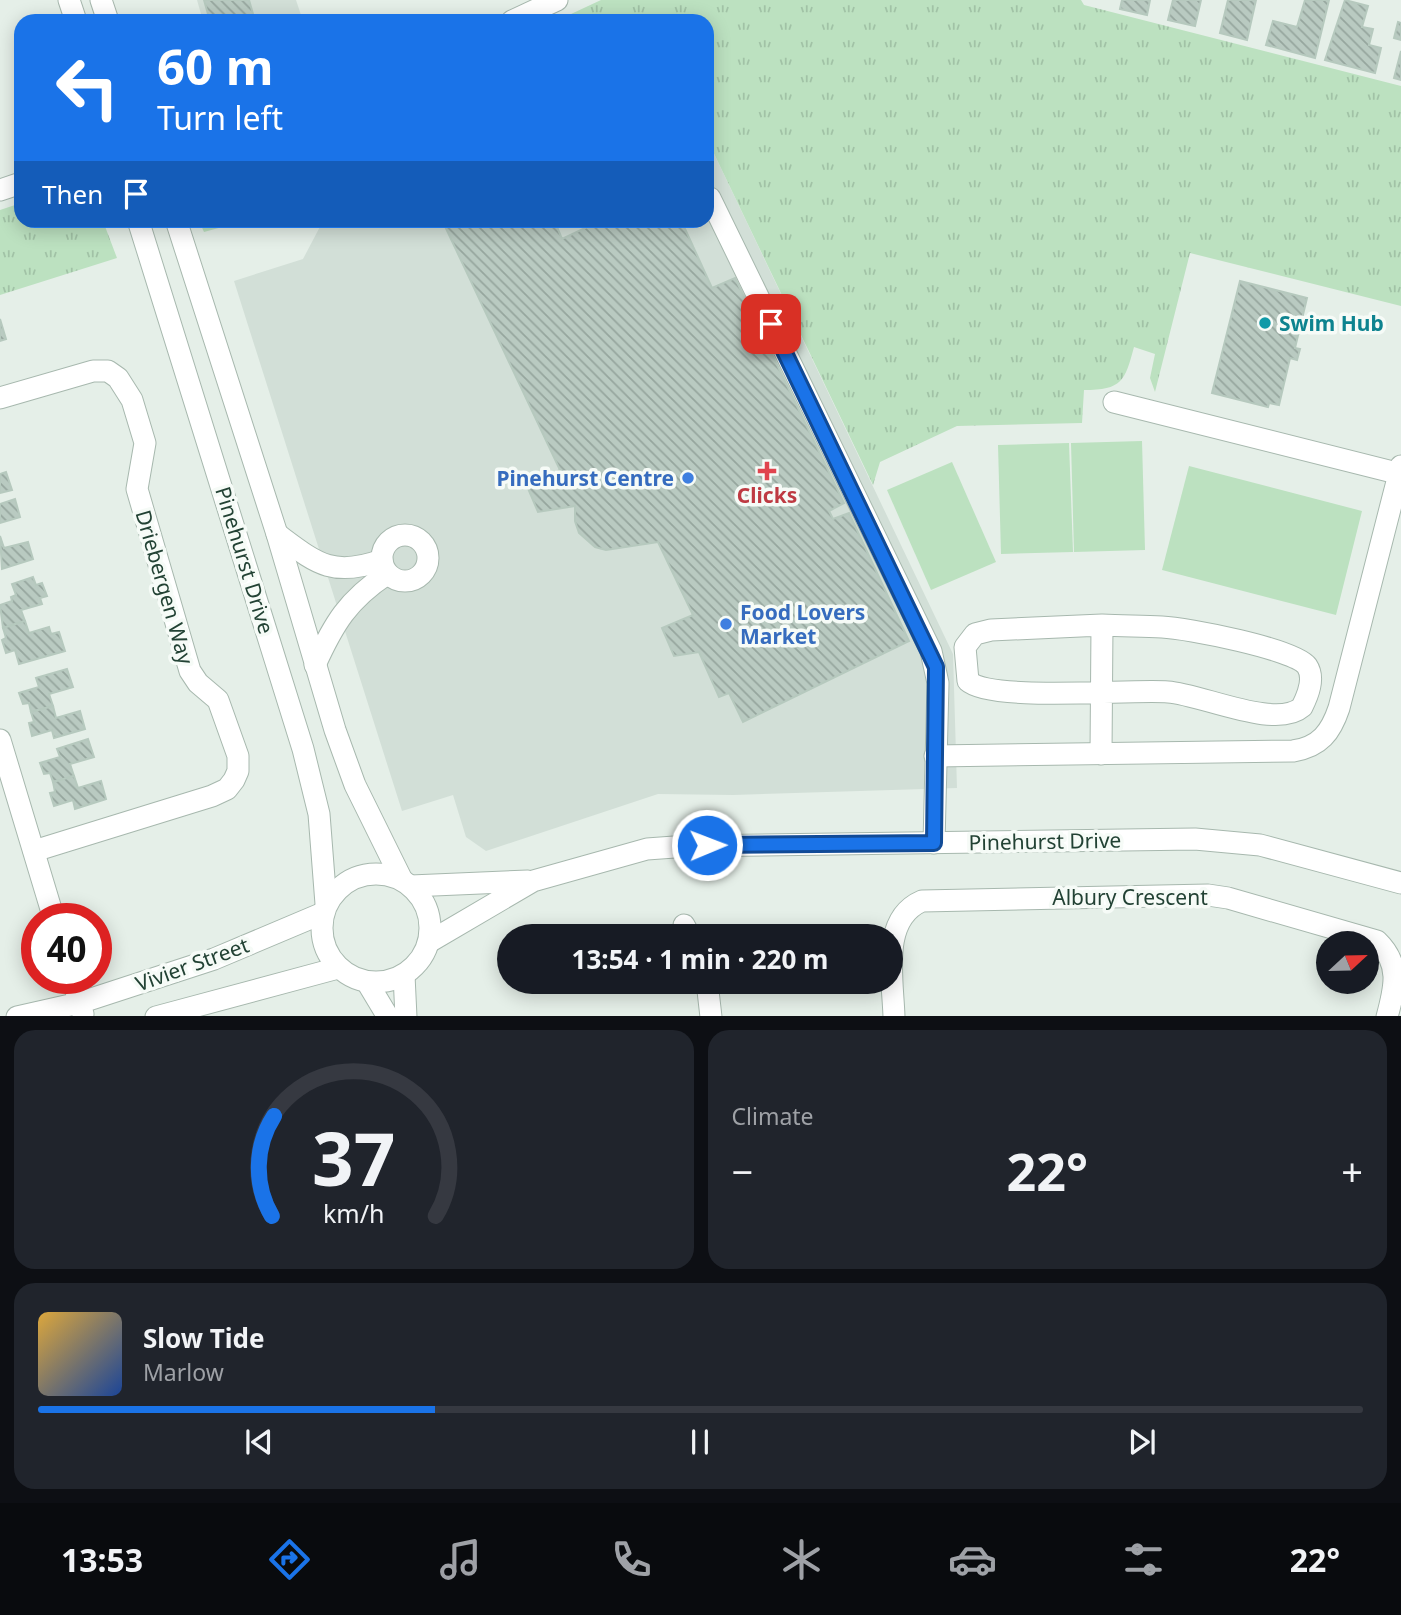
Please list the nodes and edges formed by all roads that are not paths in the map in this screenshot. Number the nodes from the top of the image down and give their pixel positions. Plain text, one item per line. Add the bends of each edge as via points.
1 (557, 0) edge
2 (527, 14) edge
3 (714, 206) edge
4 (140, 228) edge
5 (179, 228) edge
6 (0, 398) edge
7 (1114, 402) dead end
8 (1400, 471) edge
9 (277, 534) junction
10 (384, 567) junction
11 (1102, 625) junction
12 (315, 665) junction
13 (1101, 691) junction
14 (0, 740) edge
15 (1101, 754) junction
16 (936, 756) junction
17 (934, 843) junction
18 (34, 851) junction
19 (1397, 879) edge
20 (533, 881) junction
21 (406, 883) junction
22 (49, 903) edge
23 (325, 908) junction
24 (429, 942) junction
25 (338, 968) junction
26 (404, 975) junction
27 (367, 982) junction
28 (708, 994) edge
29 (81, 1010) edge
30 (26, 1016) edge
31 (160, 1016) edge
32 (387, 1016) edge
33 (406, 1016) edge
34 (711, 1016) edge
35 (894, 1016) edge
36 (1387, 1016) edge

1 - 2 street
3 - 16 street via 930,651 937,683
4 - 23 street, Pinehurst Drive via 303,749 319,814
5 - 9 street, Pinehurst Drive
6 - 18 street, Driebergen Way via 93,371 108,371 125,386 145,443 137,489 171,609 190,671 218,700 239,763 231,784 212,796
7 - 8 street
8 - 15 street via 1339,708 1333,729 1325,737 1293,751
9 - 10 street via 331,568
9 - 12 street, Pinehurst Drive
10 - 10 street via 386,545 408,525 426,548 428,579 405,582
10 - 12 street via 332,629
11 - 13 street
11 - 13 street via 981,632 965,647 967,678 976,686 1006,692
11 - 13 street via 1164,627 1249,644 1299,658 1311,679 1302,708 1287,715 1172,692
12 - 21 street, Pinehurst Drive via 355,785
13 - 15 street
14 - 18 street
15 - 16 street
16 - 17 street
17 - 19 street, Pinehurst Drive via 1227,841
17 - 20 street, Pinehurst Drive via 647,849
18 - 22 street
20 - 21 street, Pinehurst Drive
20 - 24 street, Pinehurst Drive
21 - 23 street via 385,874 351,879
21 - 24 street via 428,912
23 - 25 street via 323,942
23 - 29 street, Vivier Street via 214,959
24 - 26 street via 419,961
25 - 27 street
25 - 31 street, Vivier Street
26 - 27 street
26 - 33 street
27 - 32 street
28 - 34 street
29 - 30 street, Vivier Street
35 - 36 street, Albury Crescent via 894,930 908,909 922,901 1208,895 1377,941 1391,956 1395,969

